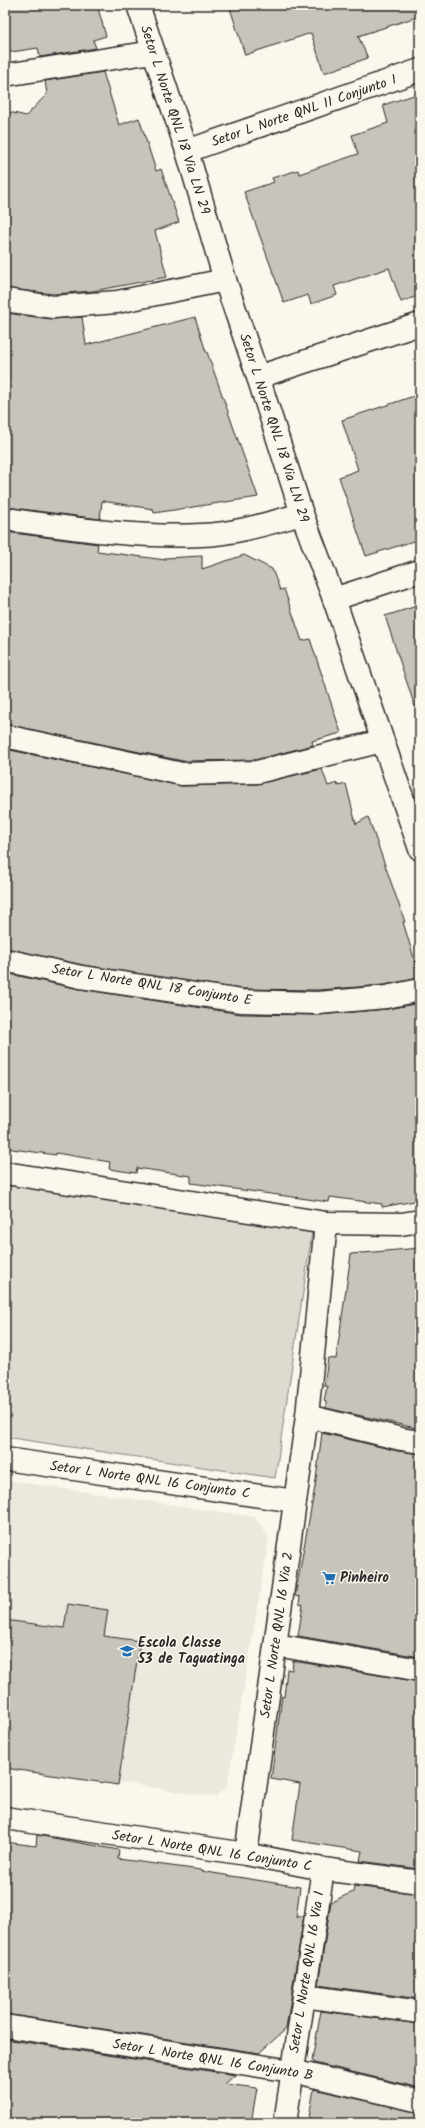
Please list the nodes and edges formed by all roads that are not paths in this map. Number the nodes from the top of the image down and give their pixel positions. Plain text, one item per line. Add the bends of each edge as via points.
1 (138, 5) edge
2 (153, 52) junction
3 (420, 70) edge
4 (5, 75) edge
5 (188, 151) junction
6 (225, 280) junction
7 (5, 300) edge
8 (420, 324) edge
9 (258, 377) junction
10 (302, 514) junction
11 (5, 519) edge
12 (420, 571) edge
13 (334, 599) junction
14 (5, 736) edge
15 (382, 742) junction
16 (418, 838) edge
17 (5, 960) edge
18 (420, 990) edge
19 (5, 1172) edge
20 (420, 1221) edge
21 (326, 1223) junction
22 (307, 1416) junction
23 (420, 1442) edge
24 (5, 1459) edge
25 (295, 1501) junction
26 (276, 1645) junction
27 (420, 1670) edge
28 (5, 1818) edge
29 (246, 1854) junction
30 (323, 1869) junction
31 (420, 1882) edge
32 (304, 1996) junction
33 (420, 2012) edge
34 (5, 2026) edge
35 (292, 2070) junction
36 (420, 2101) edge
37 (285, 2123) edge

1 - 2 street, Setor L Norte QNL 18 Via LN 29
2 - 4 street
2 - 5 street, Setor L Norte QNL 18 Via LN 29
3 - 5 street, Setor L Norte QNL 11 Conjunto I
5 - 6 street, Setor L Norte QNL 18 Via LN 29
6 - 7 street via 116,302 52,308
6 - 9 street, Setor L Norte QNL 18 Via LN 29
8 - 9 street
9 - 10 street, Setor L Norte QNL 18 Via LN 29
10 - 11 street via 251,528 202,535 116,534
10 - 13 street, Setor L Norte QNL 18 Via LN 29
12 - 13 street
13 - 15 street, Setor L Norte QNL 18 Via LN 29
14 - 15 street via 182,774 257,772
15 - 16 street, Setor L Norte QNL 18 Via LN 29
17 - 18 street, Setor L Norte QNL 18 Conjunto E via 81,977 240,1001 318,1003 386,997
19 - 21 street
20 - 21 street via 401,1224
21 - 22 street, Setor L Norte QNL 16 Via 2
22 - 23 street
22 - 25 street, Setor L Norte QNL 16 Via 2
24 - 25 street, Setor L Norte QNL 16 Conjunto C
25 - 26 street, Setor L Norte QNL 16 Via 2
26 - 27 street
26 - 29 street, Setor L Norte QNL 16 Via 2
28 - 29 street, Setor L Norte QNL 16 Conjunto C
29 - 30 street, Setor L Norte QNL 16 Conjunto C
30 - 31 street, Setor L Norte QNL 16 Conjunto C
30 - 32 street, Setor L Norte QNL 16 Via 1
32 - 33 street
32 - 35 street, Setor L Norte QNL 16 Via 1
34 - 35 street, Setor L Norte QNL 16 Conjunto B
35 - 36 street, Setor L Norte QNL 16 Conjunto B
35 - 37 street, Setor L Norte QNL 16 Via 1

